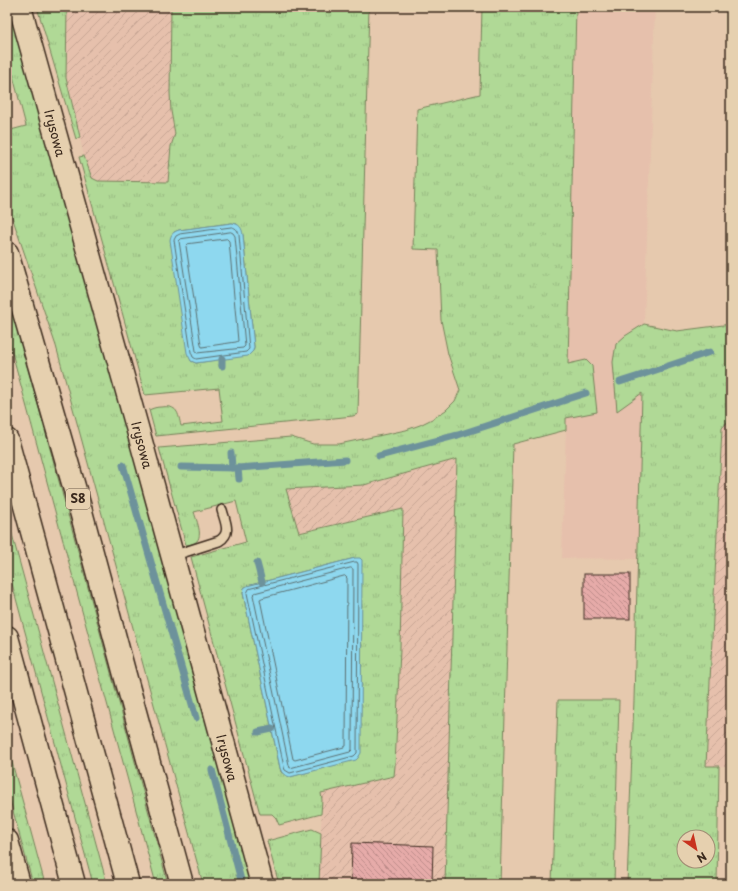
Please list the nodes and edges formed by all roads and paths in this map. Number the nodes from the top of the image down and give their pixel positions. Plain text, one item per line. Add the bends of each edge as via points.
1 (20, 7) edge
2 (7, 252) edge
3 (7, 440) edge
4 (222, 510) dead end
5 (172, 556) junction
6 (7, 637) edge
7 (7, 840) edge
8 (7, 861) edge
9 (9, 884) edge
10 (19, 884) edge
11 (74, 884) edge
12 (128, 884) edge
13 (182, 884) edge
14 (262, 884) edge

1 - 5 main road, Irysowa
2 - 13 main road, S8 via 79,504
3 - 12 main road
4 - 5 lane via 226,529 222,539
5 - 14 main road, Irysowa
6 - 11 main road
7 - 10 main road
8 - 9 main road

